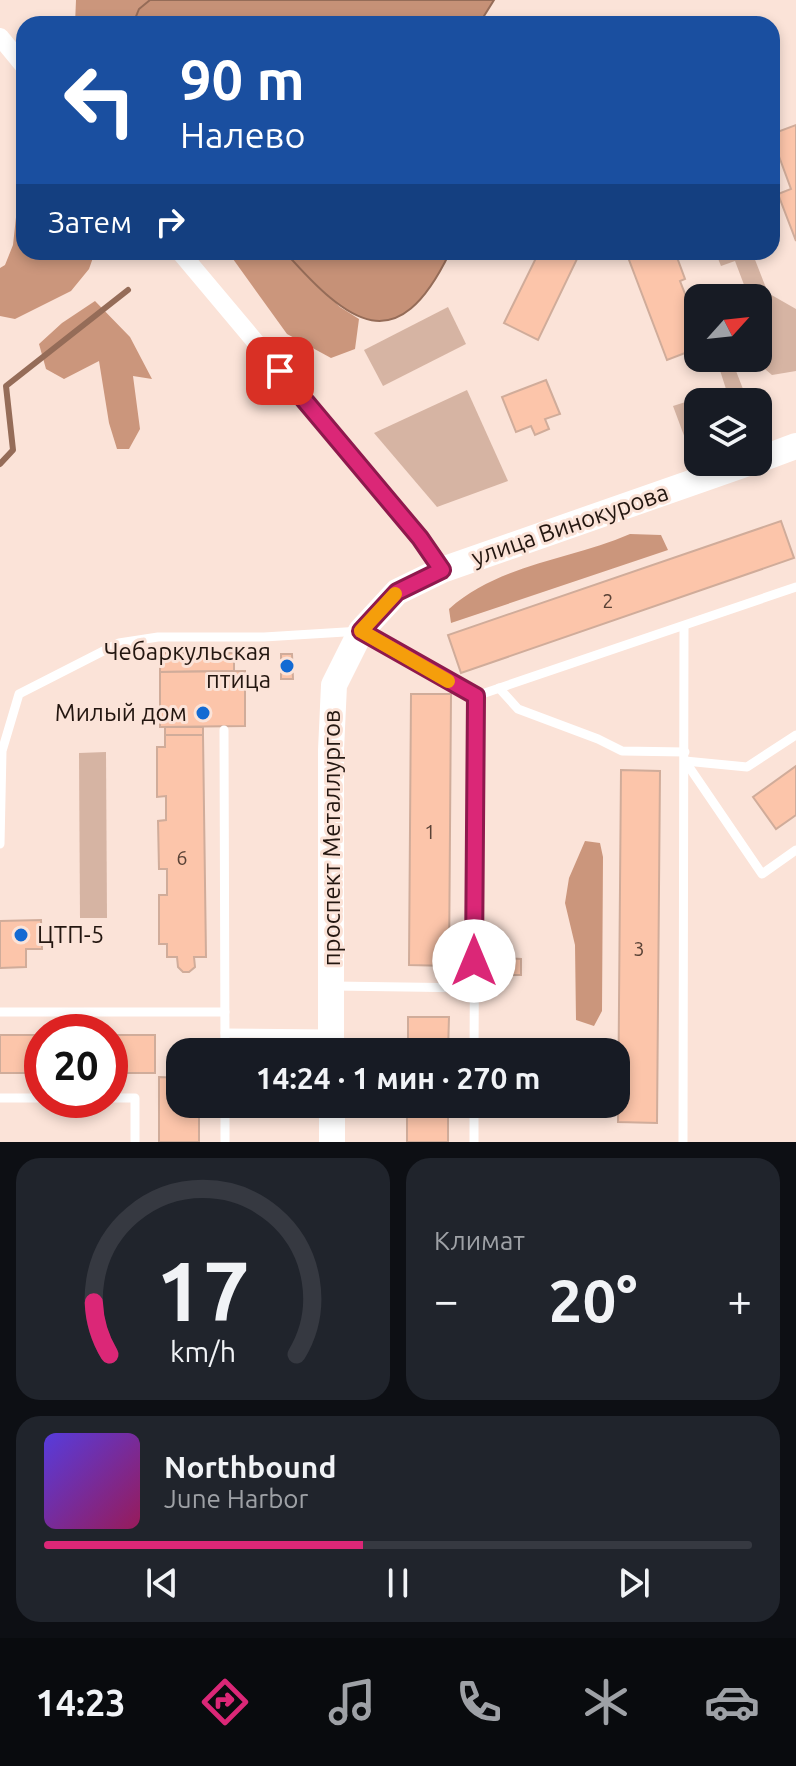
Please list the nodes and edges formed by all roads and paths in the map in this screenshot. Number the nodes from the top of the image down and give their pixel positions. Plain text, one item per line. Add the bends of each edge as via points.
1 (0, 37) edge
2 (16, 56) edge
3 (187, 260) edge
4 (796, 446) edge
5 (772, 455) edge
6 (711, 476) edge
7 (442, 570) junction
8 (795, 591) edge
9 (684, 626) junction
10 (361, 631) junction
11 (499, 688) junction
12 (476, 696) junction
13 (224, 730) dead end
14 (796, 735) edge
15 (685, 756) junction
16 (0, 844) edge
17 (796, 850) edge
18 (331, 986) junction
19 (474, 988) junction
20 (0, 1012) edge
21 (225, 1012) junction
22 (225, 1033) junction
23 (225, 1038) edge
24 (278, 1038) edge
25 (331, 1038) edge
26 (474, 1038) edge
27 (0, 1098) edge
28 (24, 1098) edge
29 (128, 1098) edge
30 (225, 1118) edge
31 (332, 1118) edge
32 (474, 1118) edge
33 (135, 1142) edge
34 (225, 1142) edge
35 (332, 1142) edge
36 (474, 1142) edge
37 (683, 1142) edge

1 - 2 street
3 - 7 street
4 - 5 street
6 - 7 street, улица Винокурова
7 - 10 street, улица Винокурова via 397,592
8 - 9 lane
9 - 11 lane
9 - 15 lane
10 - 12 lane
10 - 16 lane via 158,637 119,643 19,694 2,751
10 - 18 street, проспект Металлургов via 334,685
11 - 12 lane
11 - 15 lane via 518,709 622,751
12 - 19 lane
13 - 21 lane
14 - 15 lane via 747,767
15 - 17 lane via 762,874
15 - 37 lane
18 - 19 lane
18 - 25 street, проспект Металлургов
19 - 26 lane
20 - 21 lane
21 - 22 lane
22 - 23 lane
22 - 24 lane
27 - 28 lane
29 - 33 lane via 135,1098
30 - 34 lane
31 - 35 street
32 - 36 lane

